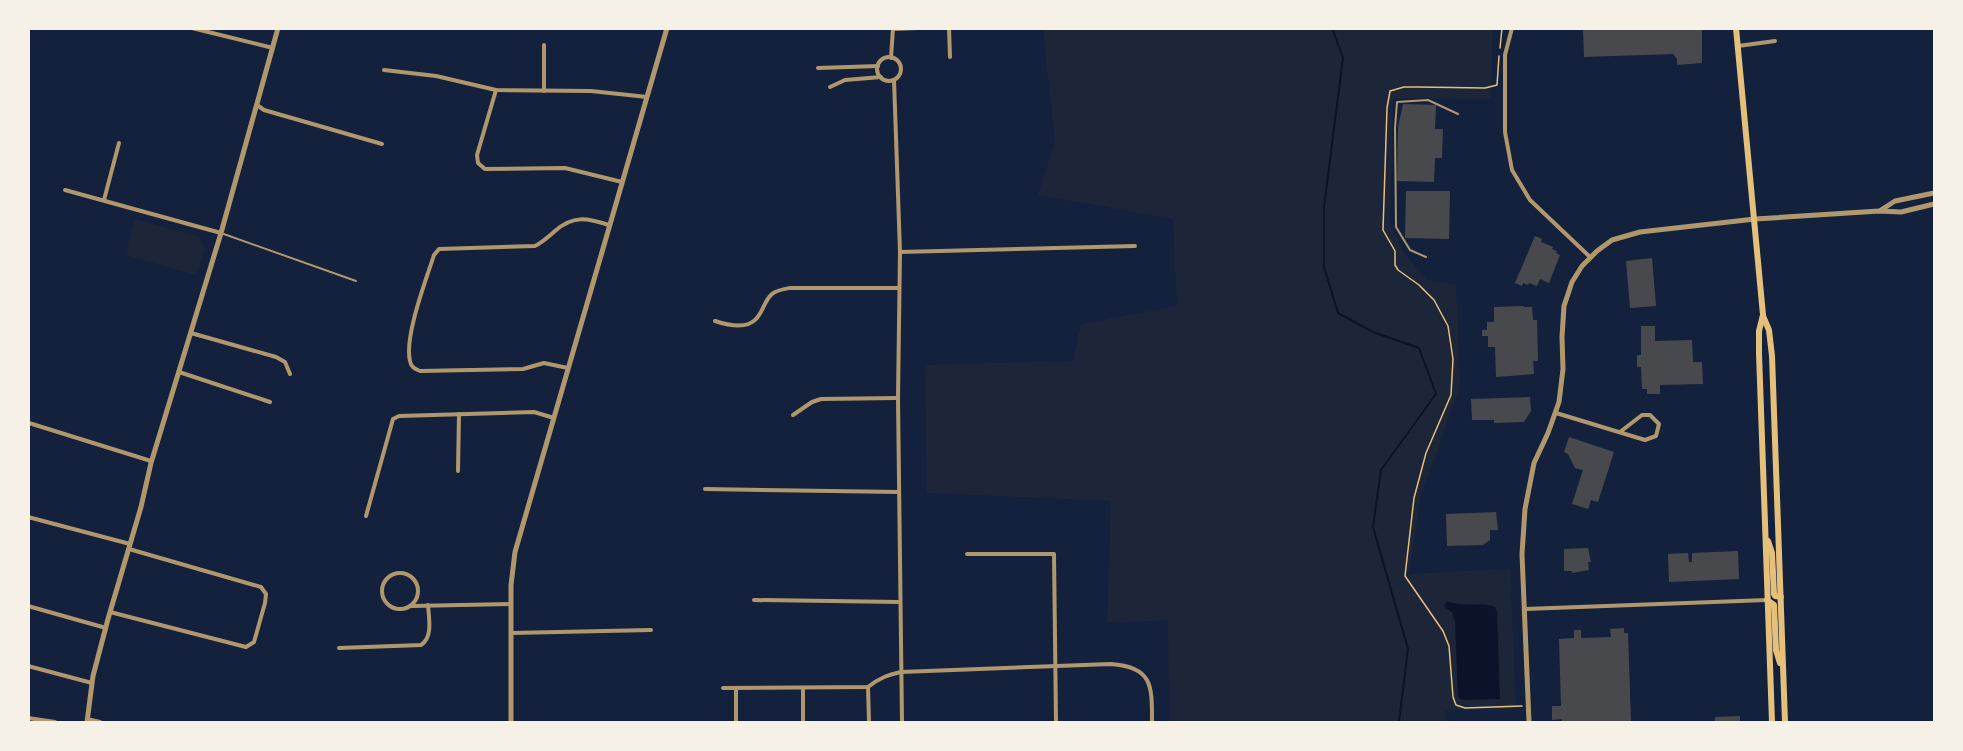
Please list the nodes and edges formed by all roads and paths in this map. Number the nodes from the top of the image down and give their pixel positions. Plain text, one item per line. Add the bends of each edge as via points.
1 (192, 28) edge
2 (278, 28) edge
3 (667, 28) edge
4 (917, 28) edge
5 (949, 28) edge
6 (1502, 28) edge
7 (1512, 28) edge
8 (1736, 28) edge
9 (893, 29) edge
10 (1775, 41) dead end
11 (544, 45) dead end
12 (1737, 46) junction
13 (273, 48) junction
14 (950, 57) dead end
15 (891, 58) junction
16 (878, 66) junction
17 (818, 68) dead end
18 (384, 70) dead end
19 (881, 77) junction
20 (894, 80) junction
21 (830, 87) dead end
22 (496, 90) junction
23 (544, 91) junction
24 (648, 97) junction
25 (256, 104) junction
26 (1458, 114) dead end
27 (119, 143) dead end
28 (382, 144) dead end
29 (622, 182) junction
30 (65, 190) dead end
31 (1935, 193) edge
32 (104, 200) junction
33 (1935, 204) edge
34 (1879, 211) junction
35 (1755, 219) junction
36 (609, 225) junction
37 (221, 233) junction
38 (1136, 246) dead end
39 (900, 252) junction
40 (1426, 257) dead end
41 (1590, 257) junction
42 (356, 280) dead end
43 (899, 288) junction
44 (1762, 315) junction
45 (715, 321) dead end
46 (191, 333) junction
47 (568, 368) junction
48 (179, 372) junction
49 (290, 374) dead end
50 (898, 398) junction
51 (270, 402) dead end
52 (1556, 413) junction
53 (459, 414) junction
54 (793, 415) dead end
55 (554, 418) junction
56 (29, 423) edge
57 (1620, 432) junction
58 (152, 461) junction
59 (458, 471) dead end
60 (705, 489) dead end
61 (899, 492) junction
62 (366, 516) dead end
63 (28, 517) edge
64 (1767, 537) junction
65 (129, 547) junction
66 (967, 554) dead end
67 (1780, 597) junction
68 (754, 600) dead end
69 (1767, 600) junction
70 (900, 602) junction
71 (510, 604) junction
72 (429, 605) junction
73 (28, 606) edge
74 (411, 606) junction
75 (1525, 609) junction
76 (110, 612) junction
77 (106, 628) junction
78 (651, 630) dead end
79 (510, 633) junction
80 (339, 648) dead end
81 (28, 666) edge
82 (1056, 666) junction
83 (901, 672) junction
84 (1782, 672) junction
85 (92, 682) junction
86 (868, 687) junction
87 (723, 688) dead end
88 (736, 688) junction
89 (803, 688) junction
90 (1529, 706) junction
91 (28, 718) edge
92 (87, 721) edge
93 (55, 723) edge
94 (100, 723) edge
95 (511, 723) edge
96 (736, 723) edge
97 (803, 723) edge
98 (868, 723) edge
99 (902, 723) edge
100 (1056, 723) edge
101 (1152, 723) edge
102 (1529, 723) edge
103 (1772, 723) edge
104 (1785, 723) edge

1 - 13 street
2 - 13 street
3 - 24 street
4 - 9 street
5 - 14 street
6 - 90 path via 1497,85 1404,87 1390,91 1383,230 1395,251 1398,270 1419,285 1439,309 1448,326 1453,359 1451,394 1426,453 1414,498 1405,576 1449,646 1456,705
7 - 41 street via 1505,55 1505,132 1512,171 1530,200
8 - 12 main road
9 - 15 street
10 - 12 street
11 - 23 street
12 - 35 main road
13 - 25 street
15 - 16 street
15 - 20 street via 901,68
16 - 17 street
16 - 19 street
18 - 22 street via 436,76
19 - 20 street
19 - 21 street via 845,80
20 - 39 street
22 - 23 street
22 - 29 street via 477,155 478,164 485,169 565,168
23 - 24 street
24 - 29 street
25 - 28 street via 264,110
25 - 37 street
26 - 40 lane via 1428,100 1397,102 1396,227 1410,250
27 - 32 street
29 - 36 street
30 - 32 street
31 - 34 street via 1895,201
32 - 37 street
33 - 34 street via 1901,212
34 - 35 street
35 - 41 street via 1630,234 1612,240
35 - 44 main road
36 - 47 street
36 - 47 street via 574,219 535,246 439,249 411,335 410,360 423,371 523,369 544,363
37 - 42 lane
37 - 46 street
38 - 39 street
39 - 43 street
41 - 52 street via 1572,282 1564,306 1562,391
43 - 45 street via 790,288 774,292 750,323 728,325
43 - 50 street
44 - 64 main road
44 - 67 main road via 1769,330 1772,356
46 - 48 street
46 - 49 street via 276,357 285,362
47 - 55 street
48 - 51 street
48 - 58 street
50 - 54 street via 821,399
50 - 61 street
52 - 57 street
52 - 75 street via 1534,463 1527,496 1522,554
53 - 55 street via 534,412
53 - 59 street
53 - 62 street via 393,419
55 - 71 street via 515,552
56 - 58 street
57 - 57 street via 1649,440 1656,435 1659,424 1650,415 1642,415
58 - 65 street
60 - 61 street
61 - 70 street
63 - 65 street
64 - 67 main road via 1772,553 1774,594
64 - 69 main road
65 - 76 street
65 - 76 street via 261,587 266,594 265,603 254,642 246,647
66 - 82 street via 1054,554
67 - 84 main road
68 - 70 street
69 - 75 street
69 - 84 main road via 1774,605 1776,650
69 - 103 main road
70 - 83 street
71 - 72 street
71 - 79 street
72 - 74 street
72 - 80 street via 429,636 421,645
73 - 77 street
74 - 74 street via 417,597 417,583 406,574 392,575 383,586 384,599 395,608
75 - 90 street
76 - 77 street
77 - 85 street
78 - 79 street
79 - 95 street
81 - 85 street
82 - 83 street
82 - 100 street
82 - 101 street via 1111,664 1140,671 1151,689
83 - 86 street via 877,679
83 - 99 street
84 - 104 main road
85 - 92 street
86 - 89 street
86 - 98 street
87 - 88 street
88 - 89 street
88 - 96 street
89 - 97 street
90 - 102 street
91 - 93 street
92 - 94 street

